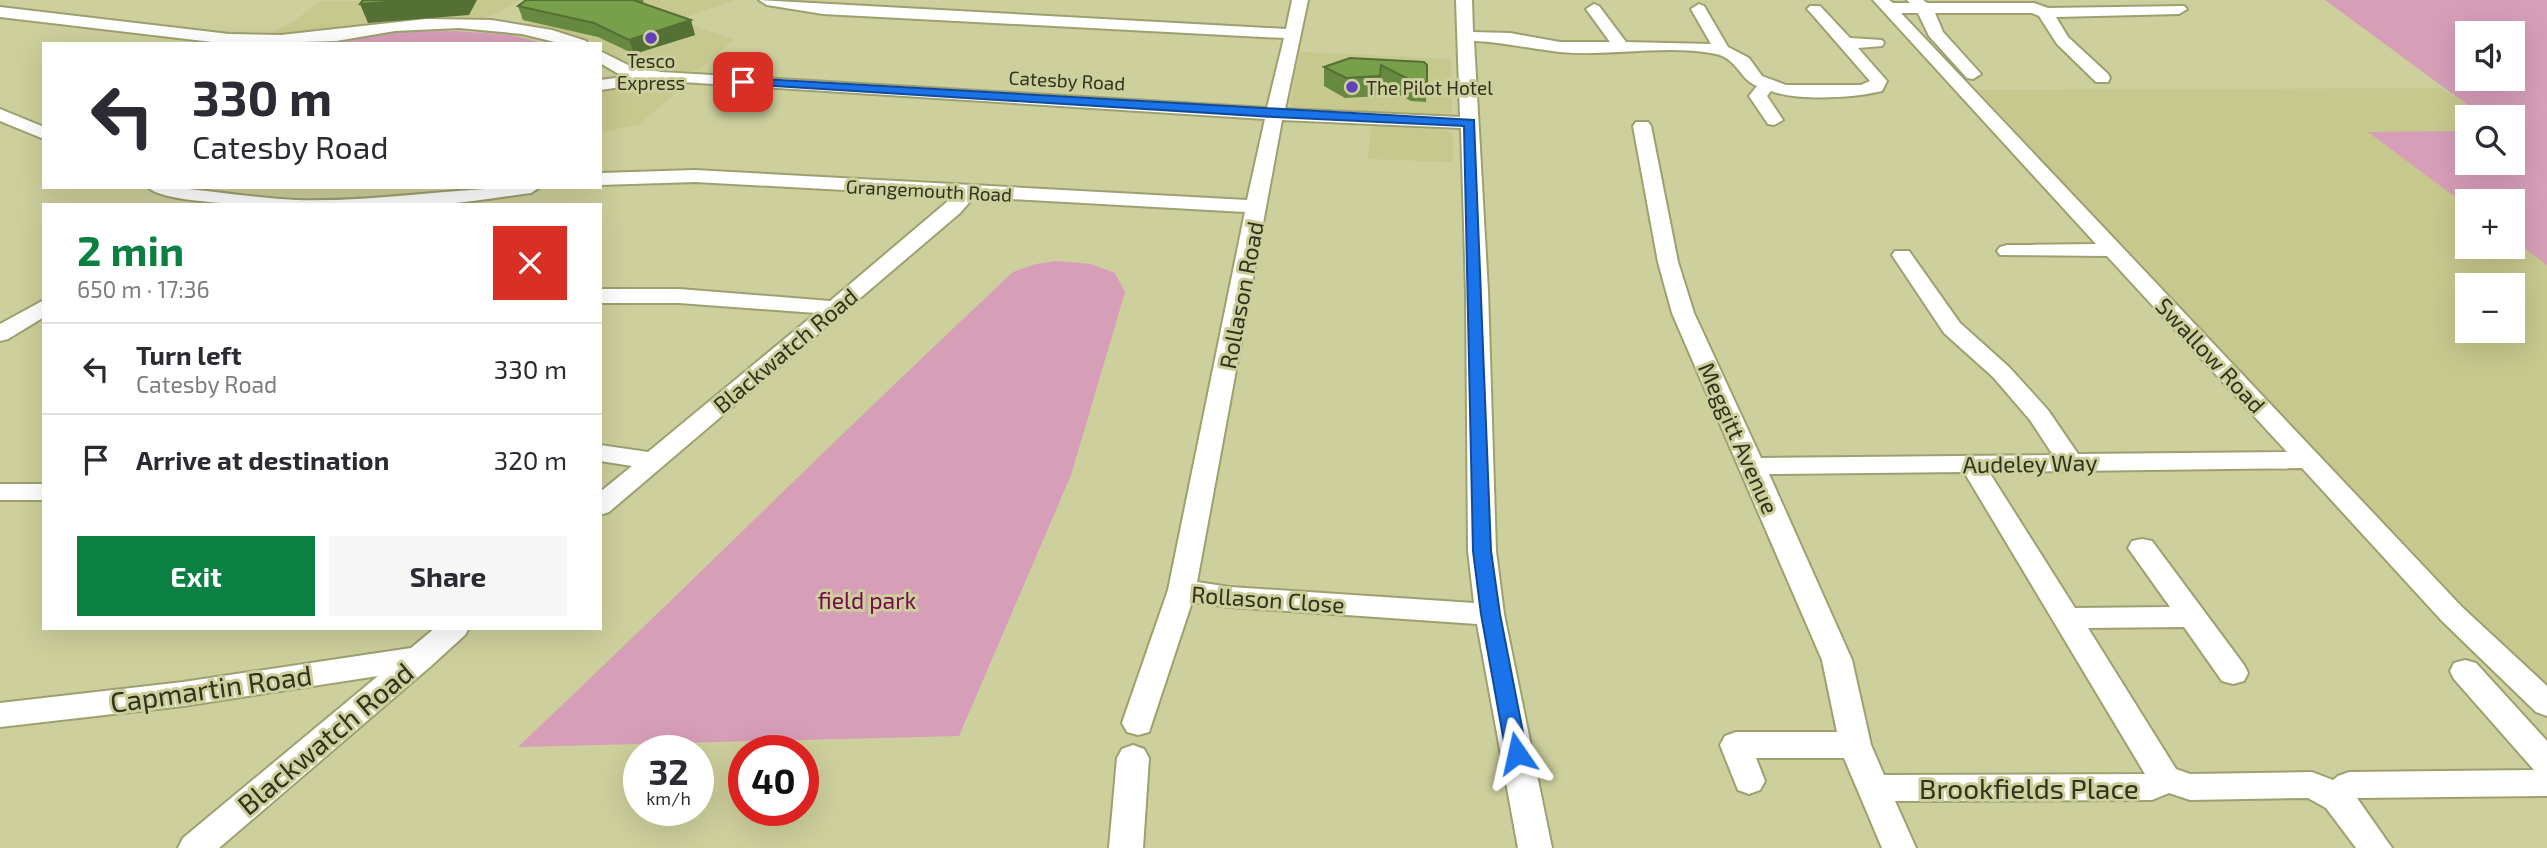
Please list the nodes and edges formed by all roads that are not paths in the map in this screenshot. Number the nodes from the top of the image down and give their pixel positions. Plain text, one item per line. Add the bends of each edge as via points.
1 (767, 0) edge
2 (1300, 0) edge
3 (1464, 0) edge
4 (1885, 4) edge
5 (1919, 4) edge
6 (2035, 7) edge
7 (1594, 9) dead end
8 (1815, 9) dead end
9 (2179, 9) dead end
10 (0, 12) edge
11 (511, 15) dead end
12 (1726, 18) dead end
13 (495, 26) junction
14 (350, 33) junction
15 (1293, 34) junction
16 (1467, 36) junction
17 (229, 39) junction
18 (239, 42) edge
19 (279, 42) edge
20 (317, 42) edge
21 (573, 42) edge
22 (1845, 43) junction
23 (1876, 43) dead end
24 (1621, 47) junction
25 (1722, 50) junction
26 (602, 60) edge
27 (1973, 74) dead end
28 (661, 76) junction
29 (2102, 78) dead end
30 (602, 85) edge
31 (1767, 85) junction
32 (0, 114) edge
33 (1274, 114) junction
34 (1774, 120) dead end
35 (1470, 123) junction
36 (1642, 126) dead end
37 (42, 133) edge
38 (602, 179) edge
39 (165, 189) edge
40 (236, 189) edge
41 (511, 189) edge
42 (968, 192) junction
43 (216, 202) edge
44 (247, 203) edge
45 (374, 203) edge
46 (1258, 207) junction
47 (2006, 250) dead end
48 (2113, 250) junction
49 (1902, 255) dead end
50 (602, 296) edge
51 (835, 308) junction
52 (0, 316) edge
53 (34, 321) edge
54 (0, 334) edge
55 (602, 453) edge
56 (2309, 460) junction
57 (654, 461) junction
58 (2071, 463) junction
59 (1972, 464) junction
60 (1751, 466) junction
61 (0, 492) edge
62 (42, 492) edge
63 (602, 504) edge
64 (2142, 548) dead end
65 (1182, 590) junction
66 (1490, 614) junction
67 (2192, 617) junction
68 (2065, 618) junction
69 (454, 630) edge
70 (421, 658) junction
71 (2465, 671) dead end
72 (2233, 673) dead end
73 (2547, 704) edge
74 (0, 715) edge
75 (1138, 723) dead end
76 (1855, 745) junction
77 (1133, 758) dead end
78 (2547, 763) edge
79 (2165, 778) junction
80 (1749, 781) dead end
81 (2547, 783) edge
82 (1875, 788) junction
83 (2338, 797) junction
84 (195, 848) edge
85 (1126, 848) edge
86 (1535, 848) edge
87 (1899, 848) edge
88 (2375, 848) edge

1 - 15 street via 823,9
2 - 15 street, Rollason Road
3 - 16 street
4 - 5 street
4 - 48 street, Swallow Road
5 - 6 street
5 - 27 street via 1930,16 1935,33
6 - 9 street
6 - 29 street
7 - 24 street
8 - 22 street
10 - 17 street
11 - 13 street
12 - 25 street via 1701,14
13 - 14 street via 414,26
13 - 21 street
14 - 19 street
14 - 20 street
15 - 33 street, Rollason Road
16 - 24 street via 1560,47
16 - 35 street
17 - 18 street
17 - 19 street
22 - 23 street
22 - 31 street via 1879,81 1876,87 1784,90
24 - 25 street
25 - 31 street via 1743,61 1756,80
26 - 28 street, Catesby Road
28 - 30 street, Catesby Road
28 - 33 street, Catesby Road
31 - 34 street via 1758,96
32 - 37 street
33 - 35 street, Catesby Road
33 - 46 street, Rollason Road
35 - 66 street via 1482,551
36 - 60 street, Meggitt Avenue via 1668,262 1683,313
38 - 42 street, Grangemouth Road via 695,176
39 - 43 street
40 - 43 street
41 - 45 street
42 - 46 street, Grangemouth Road
42 - 51 street, Blackwatch Road
43 - 44 street
46 - 65 street, Rollason Road
47 - 48 street
48 - 56 street, Swallow Road
49 - 58 street via 1952,328 2001,372 2039,415
50 - 51 street
51 - 57 street, Blackwatch Road
52 - 53 street
53 - 54 street
55 - 57 street
56 - 58 street, Audeley Way
56 - 73 street, Swallow Road via 2452,614
57 - 63 street, Blackwatch Road
58 - 59 street, Audeley Way
59 - 60 street, Audeley Way
59 - 68 street
60 - 76 street, Meggitt Avenue via 1837,660
61 - 62 street
64 - 67 street
65 - 66 street, Rollason Close
65 - 75 street, Rollason Close
66 - 86 street
67 - 68 street
67 - 72 street
68 - 79 street
69 - 70 street, Blackwatch Road
70 - 74 street, Capmartin Road
70 - 84 street, Blackwatch Road
71 - 78 street
76 - 80 street via 1736,745
76 - 82 street, Meggitt Avenue
77 - 85 street
79 - 82 street, Brookfields Place via 2152,787
79 - 83 street, Brookfields Place via 2190,787 2312,785
81 - 83 street via 2349,785
82 - 87 street, Meggitt Avenue
83 - 88 street

